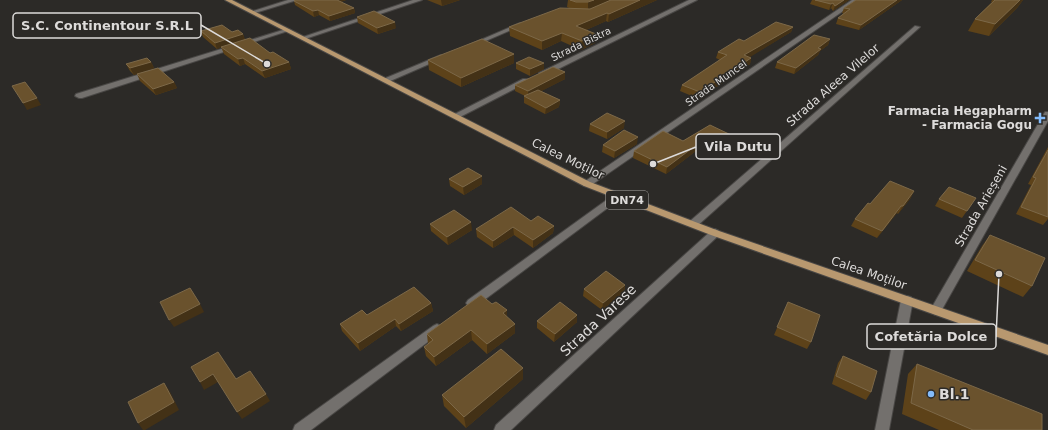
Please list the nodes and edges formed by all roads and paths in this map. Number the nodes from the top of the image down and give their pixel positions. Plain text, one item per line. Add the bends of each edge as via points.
1 (228, 0) edge
2 (294, 0) edge
3 (419, 0) edge
4 (694, 0) edge
5 (856, 0) edge
6 (253, 12) junction
7 (530, 22) edge
8 (917, 28) dead end
9 (288, 30) junction
10 (303, 38) junction
11 (465, 48) edge
12 (450, 54) edge
13 (539, 75) edge
14 (532, 78) edge
15 (385, 80) junction
16 (79, 96) dead end
17 (1048, 114) edge
18 (455, 116) junction
19 (587, 184) junction
20 (618, 196) junction
21 (693, 224) junction
22 (715, 233) junction
23 (907, 300) junction
24 (465, 309) edge
25 (936, 310) junction
26 (446, 323) edge
27 (1048, 350) edge
28 (300, 430) edge
29 (501, 430) edge
30 (882, 430) edge

1 - 6 main road, Calea Moților / DN74
2 - 6 street
3 - 10 street
4 - 13 street, Strada Bistra
5 - 19 street, Strada Muncel
6 - 9 main road, Calea Moților / DN74
7 - 11 street
8 - 21 street, Strada Aleea Vilelor
9 - 10 main road, Calea Moților / DN74
9 - 16 street
10 - 15 main road, Calea Moților / DN74
12 - 15 street
14 - 18 street
15 - 18 main road, Calea Moților / DN74
17 - 25 street, Strada Arieșeni
18 - 19 main road, Calea Moților / DN74
19 - 20 main road, Calea Moților / DN74
20 - 21 main road, Calea Moților / DN74
20 - 24 street
21 - 22 main road, Calea Moților / DN74
22 - 23 main road, Calea Moților / DN74
22 - 29 street, Strada Varese
23 - 25 main road, Calea Moților / DN74
23 - 30 street
25 - 27 main road, Calea Moților / DN74
26 - 28 street

